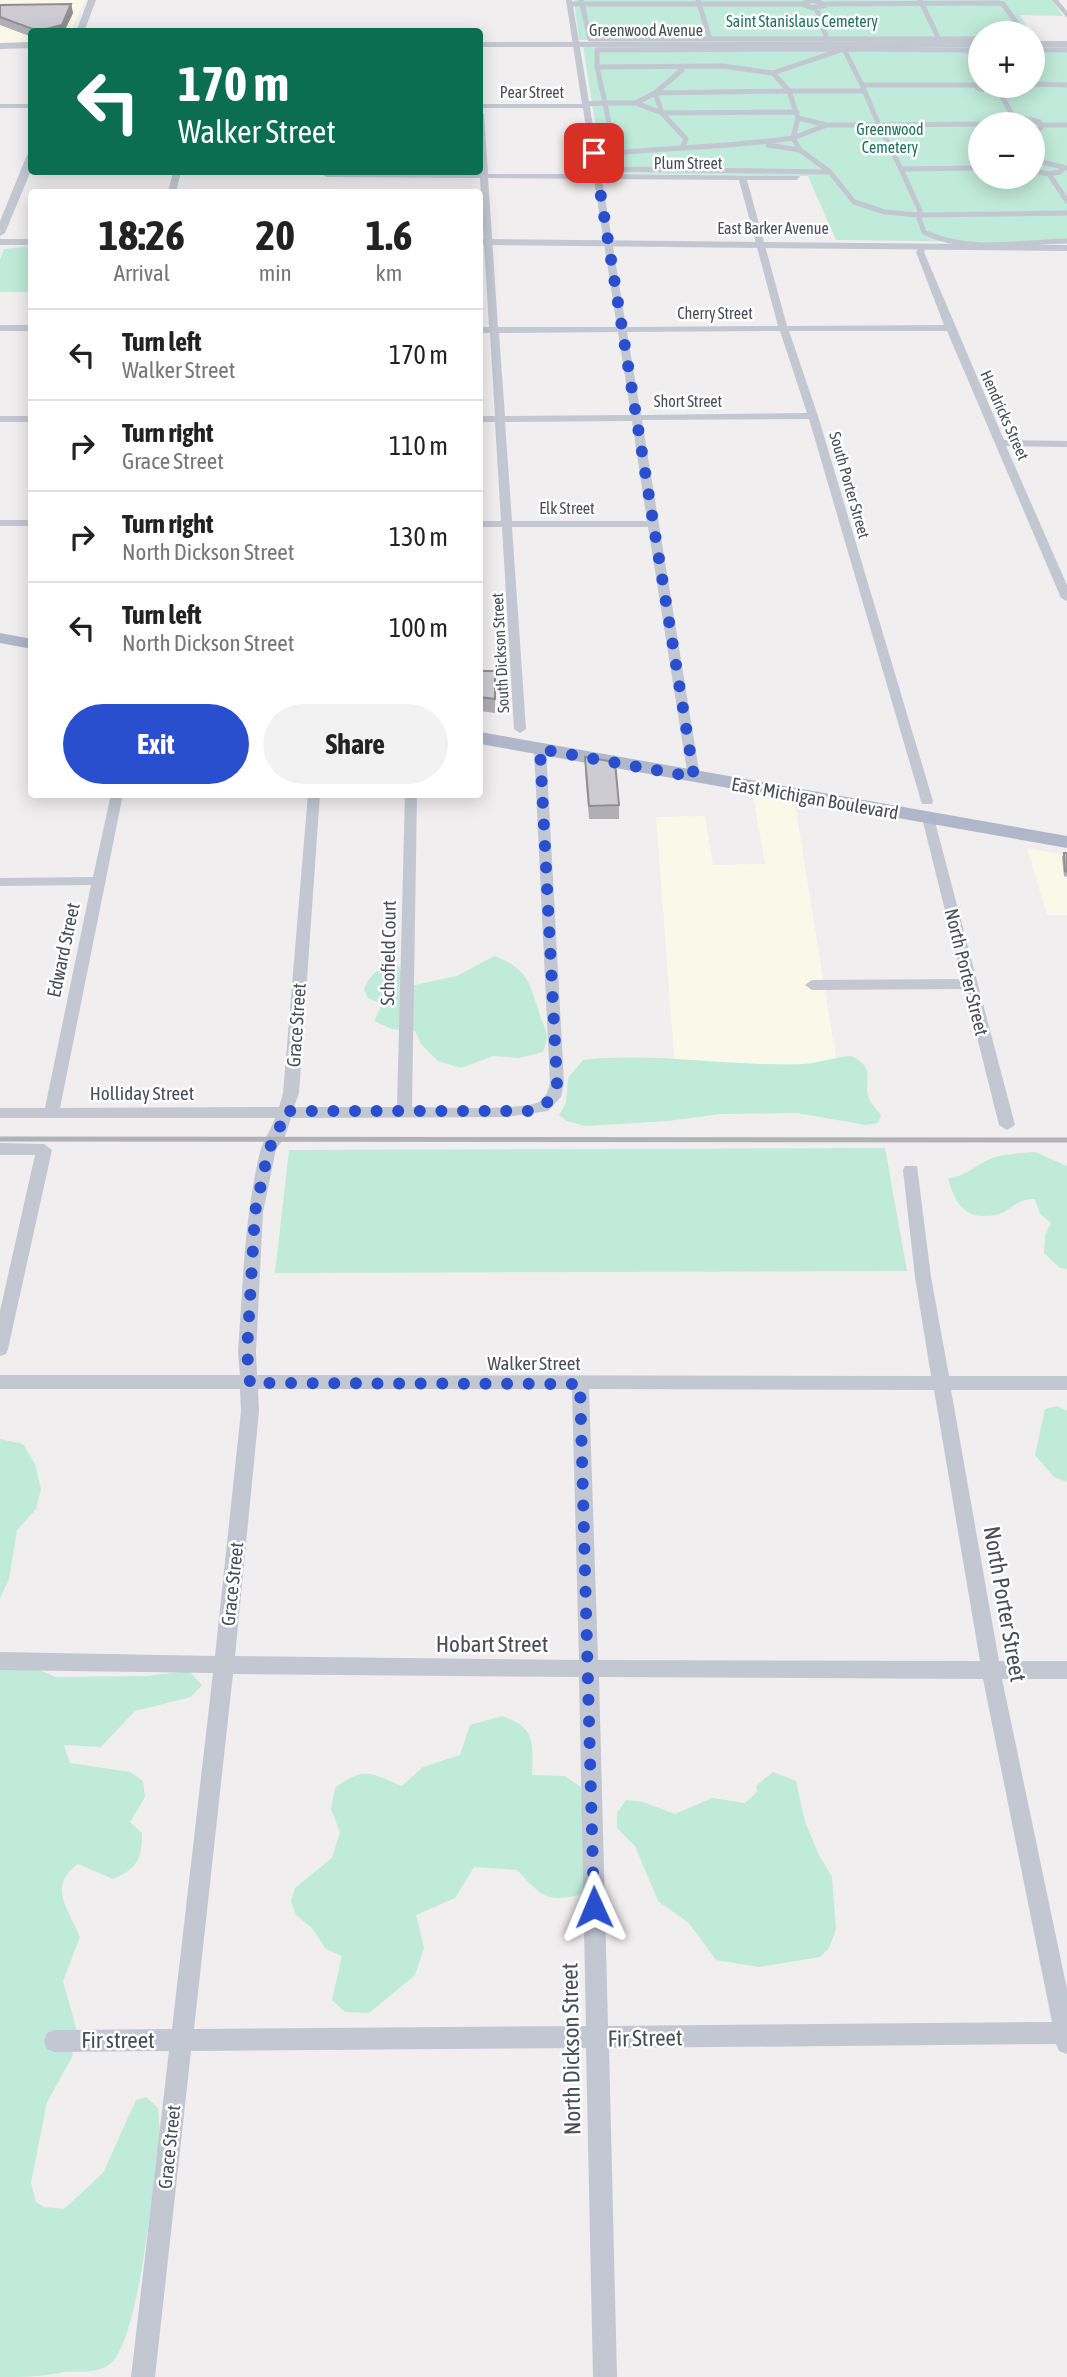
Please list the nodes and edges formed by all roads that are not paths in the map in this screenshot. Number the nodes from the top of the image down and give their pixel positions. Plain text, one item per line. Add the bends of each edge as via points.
1 (92, 0) edge
2 (811, 0) edge
3 (1055, 0) edge
4 (569, 2) edge
5 (582, 2) edge
6 (699, 2) edge
7 (920, 2) edge
8 (802, 4) junction
9 (826, 4) junction
10 (816, 8) junction
11 (1066, 15) edge
12 (1015, 21) edge
13 (82, 28) edge
14 (710, 39) junction
15 (939, 39) junction
16 (968, 40) edge
17 (829, 42) junction
18 (968, 42) edge
19 (575, 44) junction
20 (1045, 44) edge
21 (1067, 44) edge
22 (483, 45) edge
23 (0, 46) edge
24 (28, 46) edge
25 (843, 47) junction
26 (968, 50) edge
27 (1045, 50) edge
28 (1067, 50) edge
29 (597, 67) junction
30 (680, 68) junction
31 (773, 73) junction
32 (968, 83) edge
33 (1045, 84) edge
34 (1067, 85) edge
35 (863, 88) junction
36 (789, 91) junction
37 (655, 93) junction
38 (605, 103) junction
39 (636, 103) junction
40 (585, 105) junction
41 (0, 106) edge
42 (28, 106) edge
43 (483, 106) edge
44 (662, 113) junction
45 (798, 115) junction
46 (968, 124) edge
47 (827, 125) junction
48 (879, 125) junction
49 (1045, 125) edge
50 (1067, 125) edge
51 (793, 138) junction
52 (687, 139) junction
53 (761, 143) junction
54 (715, 145) junction
55 (683, 146) junction
56 (800, 150) junction
57 (483, 151) edge
58 (615, 153) junction
59 (1045, 163) edge
60 (28, 165) edge
61 (968, 168) edge
62 (1065, 168) edge
63 (901, 169) junction
64 (830, 173) junction
65 (1045, 173) edge
66 (1049, 174) junction
67 (485, 176) junction
68 (598, 176) junction
69 (327, 177) edge
70 (742, 177) junction
71 (797, 178) dead end
72 (1067, 201) edge
73 (1067, 213) edge
74 (918, 215) junction
75 (0, 233) edge
76 (1067, 241) edge
77 (483, 242) edge
78 (608, 242) junction
79 (928, 242) junction
80 (0, 243) edge
81 (28, 243) edge
82 (759, 244) junction
83 (1067, 248) edge
84 (0, 328) edge
85 (28, 328) edge
86 (783, 328) junction
87 (950, 328) junction
88 (620, 329) junction
89 (483, 330) edge
90 (493, 330) junction
91 (813, 416) junction
92 (637, 417) junction
93 (483, 418) edge
94 (0, 419) edge
95 (28, 419) edge
96 (499, 419) junction
97 (1000, 443) junction
98 (1067, 444) edge
99 (0, 523) edge
100 (28, 523) edge
101 (483, 524) edge
102 (508, 524) junction
103 (655, 524) junction
104 (1067, 598) edge
105 (0, 638) edge
106 (28, 642) edge
107 (0, 653) edge
108 (28, 658) edge
109 (483, 723) edge
110 (520, 729) junction
111 (483, 739) edge
112 (540, 749) junction
113 (693, 768) junction
114 (116, 798) edge
115 (314, 798) edge
116 (411, 798) edge
117 (928, 810) junction
118 (1067, 825) edge
119 (1067, 842) edge
120 (99, 881) junction
121 (0, 882) edge
122 (970, 984) junction
123 (812, 985) dead end
124 (285, 1111) junction
125 (404, 1112) junction
126 (0, 1113) edge
127 (51, 1113) junction
128 (1007, 1125) dead end
129 (0, 1149) edge
130 (44, 1150) joint
131 (911, 1170) dead end
132 (0, 1349) edge
133 (0, 1382) edge
134 (250, 1383) junction
135 (940, 1383) junction
136 (1067, 1383) edge
137 (580, 1384) junction
138 (0, 1661) edge
139 (224, 1666) junction
140 (589, 1670) junction
141 (1067, 1670) edge
142 (991, 1671) junction
143 (1066, 2036) edge
144 (597, 2039) junction
145 (55, 2041) dead end
146 (180, 2041) junction
147 (143, 2377) edge
148 (605, 2377) edge

1 - 13 street
2 - 8 street
2 - 9 street
3 - 11 street
4 - 5 street
4 - 19 street
5 - 6 street
5 - 14 street via 590,39
6 - 8 street
6 - 14 street
7 - 9 street
7 - 12 street via 1003,4
7 - 15 street
8 - 10 street
9 - 10 street
10 - 17 street
14 - 17 street
15 - 16 street
15 - 17 street
17 - 19 street, Greenwood Avenue
17 - 25 street, Greenwood Avenue
18 - 25 street, Greenwood Avenue
19 - 22 street, Greenwood Avenue
19 - 40 street
20 - 21 street
23 - 24 street
25 - 26 street
25 - 29 street via 597,50
25 - 31 street
25 - 35 street
27 - 28 street
29 - 30 street
29 - 38 street
30 - 31 street via 746,68
30 - 37 street
31 - 36 street
32 - 35 street
33 - 34 street
35 - 36 street
35 - 48 street
36 - 37 street
36 - 45 street
37 - 39 street
37 - 44 street
38 - 39 street
38 - 40 street
38 - 58 street
39 - 44 street
40 - 43 street, Pear Street
40 - 68 street
41 - 42 street
44 - 45 street
44 - 52 street
45 - 47 street
45 - 51 street
46 - 48 street
47 - 48 street
47 - 51 street
48 - 63 street
49 - 50 street
51 - 53 street
51 - 56 street
52 - 54 street
52 - 55 street
53 - 54 street
53 - 56 street
54 - 55 street
55 - 58 street
56 - 64 street
57 - 67 street, South Dickson Street
58 - 64 street via 617,169 623,170
59 - 62 street
60 - 75 street
61 - 63 street
62 - 66 street
63 - 74 street
64 - 74 street via 860,205
65 - 66 street
66 - 72 street
67 - 68 street, Plum Street
67 - 69 street, Plum Street
67 - 77 street, South Dickson Street
68 - 70 street, Plum Street
68 - 78 street
70 - 71 street, Plum Street
70 - 82 street, South Porter Street
73 - 74 street
74 - 79 street
76 - 79 street
77 - 78 street, East Barker Avenue
77 - 90 street, South Dickson Street
78 - 82 street, East Barker Avenue
78 - 88 street
79 - 82 street, East Barker Avenue
79 - 83 street, East Barker Avenue
79 - 87 street, Hendricks Street via 919,252
80 - 81 street
82 - 86 street, South Porter Street
84 - 85 street
86 - 87 street, Cherry Street
86 - 88 street, Cherry Street
86 - 91 street, South Porter Street
87 - 97 street, Hendricks Street
88 - 90 street, Cherry Street
88 - 92 street
89 - 90 street, Cherry Street
90 - 96 street, South Dickson Street
91 - 92 street, Short Street
91 - 117 street, South Porter Street
92 - 96 street, Short Street
92 - 103 street
93 - 96 street, Short Street
94 - 95 street
96 - 102 street, South Dickson Street
97 - 98 street
97 - 104 street, Hendricks Street
99 - 100 street
101 - 102 street, Elk Street
102 - 103 street, Elk Street
102 - 110 street, South Dickson Street
103 - 113 street
105 - 106 main road
107 - 108 main road
109 - 110 main road, East Michigan Boulevard
110 - 113 main road, East Michigan Boulevard
111 - 112 main road, East Michigan Boulevard
112 - 113 main road, East Michigan Boulevard
112 - 125 street via 557,1083 553,1097 543,1107 528,1111
113 - 117 main road, East Michigan Boulevard
114 - 120 street, Edward Street
115 - 124 street, Grace Street via 291,1093
116 - 125 street, Schofield Court
117 - 118 main road, East Michigan Boulevard
117 - 119 main road, East Michigan Boulevard
117 - 122 street, North Porter Street
120 - 121 street
120 - 127 street, Edward Street
122 - 123 street
122 - 128 street, North Porter Street
124 - 125 street
124 - 127 street, Holliday Street
124 - 134 street, Grace Street via 269,1148 255,1212 247,1352
126 - 127 street, Holliday Street
129 - 130 street
130 - 132 street
131 - 135 street, North Porter Street
133 - 134 street, Walker Street
134 - 137 street, Walker Street
134 - 139 street, Grace Street
135 - 136 street, Walker Street
135 - 137 street, Walker Street
135 - 142 street, North Porter Street
137 - 140 street, North Dickson Street
138 - 139 street, Hobart Street
139 - 140 street, Hobart Street
139 - 146 street, Grace Street
140 - 142 street, Hobart Street
140 - 144 street, North Dickson Street
141 - 142 street, Hobart Street
142 - 143 street, North Porter Street
143 - 144 street, Fir Street
144 - 146 street, Fir Street
144 - 148 street, North Dickson Street
145 - 146 street, Fir street
146 - 147 street, Grace Street

